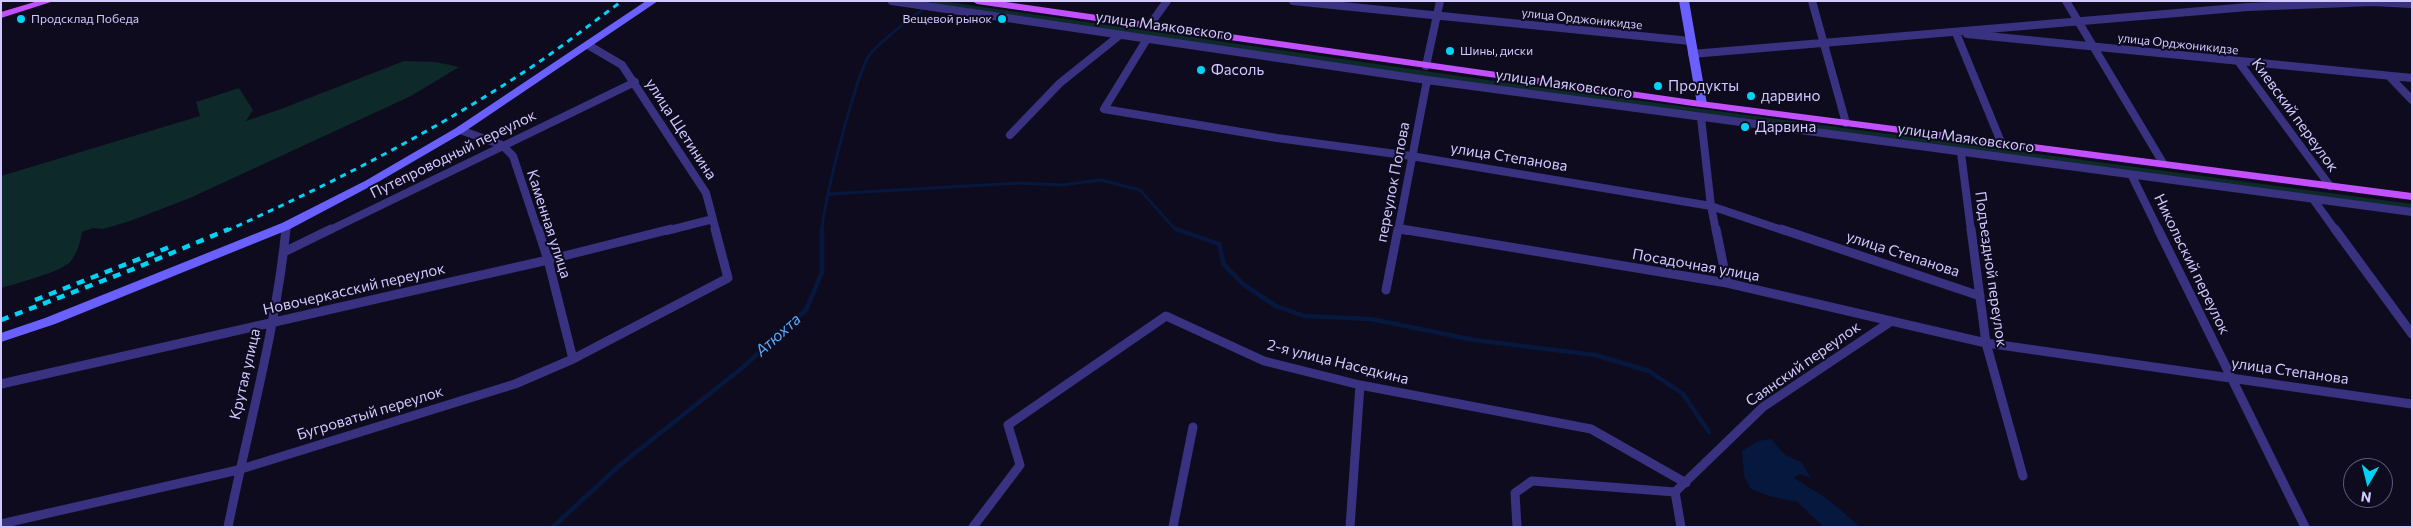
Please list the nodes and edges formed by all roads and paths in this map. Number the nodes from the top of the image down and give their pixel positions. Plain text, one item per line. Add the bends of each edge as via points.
1 (49, 1) edge
2 (663, 1) edge
3 (892, 1) edge
4 (977, 1) edge
5 (1167, 1) edge
6 (1293, 1) edge
7 (1440, 1) edge
8 (1684, 1) edge
9 (1812, 1) edge
10 (2066, 1) edge
11 (650, 4) edge
12 (2412, 4) edge
13 (1, 15) edge
14 (1437, 16) junction
15 (2078, 20) junction
16 (1149, 26) junction
17 (1943, 32) junction
18 (1956, 33) junction
19 (1120, 35) junction
20 (1147, 39) junction
21 (1690, 41) junction
22 (1824, 42) junction
23 (588, 45) junction
24 (2094, 47) junction
25 (1692, 54) junction
26 (2238, 61) junction
27 (1426, 66) junction
28 (2389, 76) junction
29 (2412, 78) edge
30 (1427, 80) junction
31 (635, 82) junction
32 (2412, 100) edge
33 (1702, 104) junction
34 (1701, 118) junction
35 (1846, 123) junction
36 (460, 130) junction
37 (1010, 135) dead end
38 (2001, 142) junction
39 (502, 145) junction
40 (1961, 153) junction
41 (1411, 156) junction
42 (2163, 163) junction
43 (2132, 176) junction
44 (2330, 186) junction
45 (2412, 197) edge
46 (2313, 199) junction
47 (1711, 206) junction
48 (2412, 212) edge
49 (713, 219) junction
50 (286, 226) junction
51 (1398, 229) junction
52 (284, 252) junction
53 (548, 260) junction
54 (728, 278) joint
55 (1727, 283) junction
56 (1386, 290) dead end
57 (1980, 296) junction
58 (1890, 322) junction
59 (272, 324) junction
60 (2412, 334) edge
61 (1, 338) edge
62 (1986, 343) junction
63 (573, 359) junction
64 (2231, 377) junction
65 (1, 384) edge
66 (1360, 385) junction
67 (2412, 404) edge
68 (1193, 427) dead end
69 (238, 470) junction
70 (2023, 476) dead end
71 (1686, 483) junction
72 (1675, 492) junction
73 (1, 524) edge
74 (228, 527) edge
75 (973, 527) edge
76 (1173, 527) edge
77 (1350, 527) edge
78 (1517, 527) edge
79 (1681, 527) edge
80 (2305, 527) edge

1 - 13 main road
2 - 11 main road
3 - 19 street, улица Маяковского
4 - 16 main road, улица Маяковского
5 - 16 street
6 - 14 street, улица Орджоникидзе
7 - 14 street
8 - 21 main road
9 - 22 street
10 - 15 street
11 - 23 main road
12 - 15 street, улица Орджоникидзе via 2372,2 2248,7
14 - 21 street, улица Орджоникидзе
14 - 27 street
15 - 17 street, улица Орджоникидзе
15 - 24 street
16 - 27 main road, улица Маяковского
17 - 18 street, улица Орджоникидзе
17 - 22 street, улица Орджоникидзе
18 - 24 street, улица Орджоникидзе
18 - 38 street
19 - 20 street, улица Маяковского
19 - 37 street via 1060,83
20 - 30 street, улица Маяковского
20 - 41 street, улица Степанова via 1104,109
21 - 25 main road
22 - 25 street, улица Орджоникидзе
22 - 35 street
23 - 31 street, улица Щетинина via 622,65
23 - 36 main road
24 - 26 street, улица Орджоникидзе
24 - 42 street
25 - 33 main road
26 - 28 street, улица Орджоникидзе
26 - 44 street, Киевский переулок
27 - 33 main road, улица Маяковского
28 - 29 street, улица Орджоникидзе
28 - 32 street
30 - 34 street, улица Маяковского
30 - 41 street, переулок Попова
31 - 39 street, Путепроводный переулок
31 - 49 street, улица Щетинина via 706,193
33 - 35 main road, улица Маяковского
34 - 40 street, улица Маяковского
34 - 47 street
35 - 38 main road, улица Маяковского
36 - 39 street
36 - 50 main road
38 - 42 main road, улица Маяковского
39 - 52 street, Путепроводный переулок
39 - 53 street, Каменная улица via 513,156
40 - 43 street, улица Маяковского
40 - 57 street, Подъездной переулок
41 - 47 street, улица Степанова
41 - 51 street, переулок Попова
42 - 44 main road, улица Маяковского
43 - 46 street, улица Маяковского
43 - 64 street, Никольский переулок
44 - 45 main road, улица Маяковского
46 - 48 street, улица Маяковского
46 - 60 street
47 - 55 street
47 - 57 street, улица Степанова
49 - 53 street, Новочеркасский переулок
49 - 54 street, улица Щетинина
50 - 52 street, Крутая улица
50 - 61 main road
51 - 55 street, Посадочная улица
51 - 56 street, переулок Попова
52 - 59 street, Крутая улица
53 - 59 street, Новочеркасский переулок
53 - 63 street, Каменная улица
54 - 63 street, Бугроватый переулок
55 - 58 street, Посадочная улица
57 - 62 street, Подъездной переулок
58 - 62 street, Посадочная улица
58 - 71 street, Саянский переулок via 1763,407
59 - 65 street, Новочеркасский переулок
59 - 69 street, Крутая улица
62 - 64 street, улица Степанова
62 - 70 street, Подъездной переулок
63 - 69 street, Бугроватый переулок via 515,384
64 - 67 street, улица Степанова
64 - 80 street, Никольский переулок
66 - 71 street, 2-я улица Наседкина via 1591,428
66 - 75 street, 2-я улица Наседкина via 1264,361 1166,316 1008,425 1020,465
66 - 77 street
68 - 76 street
69 - 73 street, Бугроватый переулок
69 - 74 street, Крутая улица
71 - 72 street, Саянский переулок
72 - 78 street via 1532,481 1515,493
72 - 79 street

